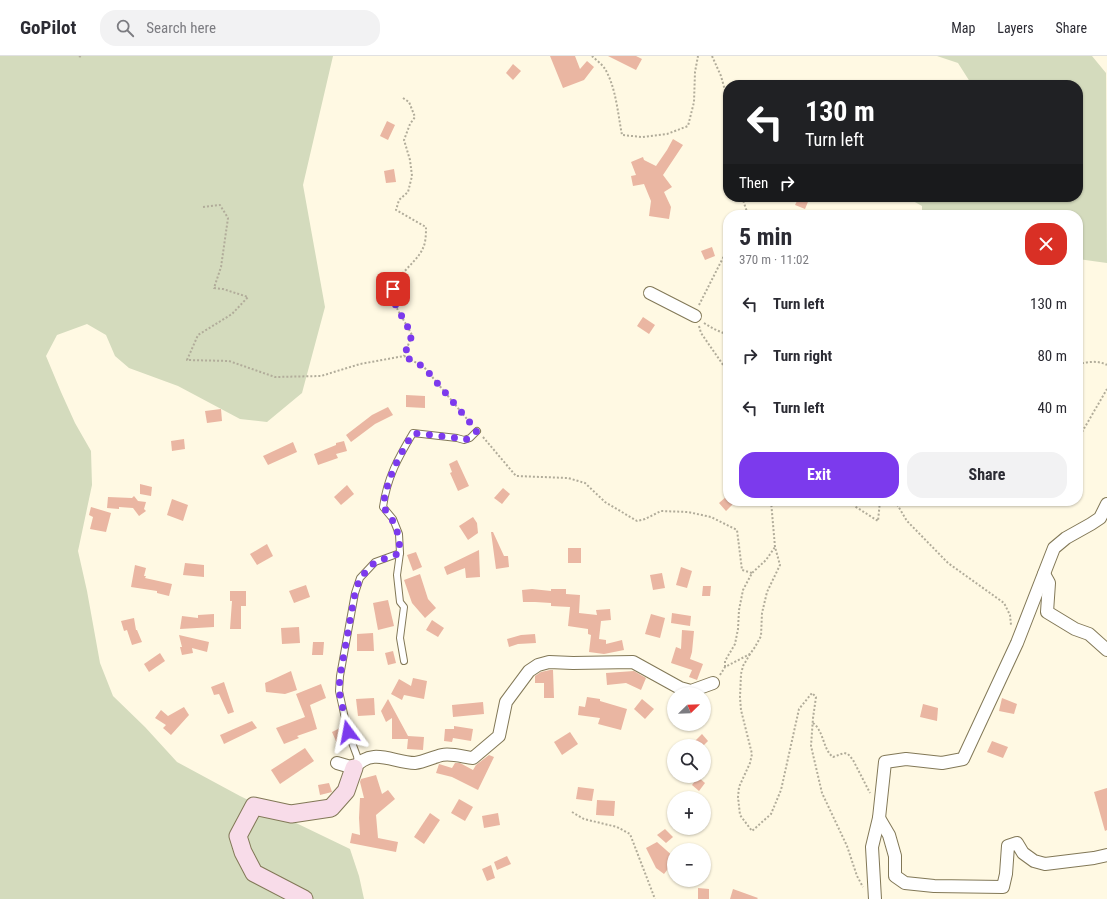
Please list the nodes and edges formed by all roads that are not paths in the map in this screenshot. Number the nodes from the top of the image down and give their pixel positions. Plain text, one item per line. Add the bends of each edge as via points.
1 (650, 293) dead end
2 (695, 316) road end
3 (477, 431) road end
4 (1107, 504) edge
5 (400, 553) junction
6 (1044, 574) junction
7 (1107, 650) edge
8 (404, 661) dead end
9 (713, 683) road end
10 (337, 763) dead end
11 (356, 766) junction
12 (880, 815) junction
13 (1107, 855) edge
14 (304, 899) edge
15 (875, 899) edge

1 - 2 street
3 - 5 lane via 464,440 413,433 395,463 385,490 383,507 393,519 399,534
4 - 6 street via 1100,518 1054,548
5 - 8 lane via 397,575 400,602 404,607 400,638
5 - 11 lane via 375,562 360,578 355,593 339,691 348,732 357,756
6 - 7 street via 1049,583 1047,612 1089,634
6 - 12 street via 1017,643 963,759 942,762 906,759 885,762
9 - 11 street via 691,691 680,688 633,662 549,662 529,671 506,702 499,736 473,758 444,755 417,763 372,757
10 - 11 street
11 - 14 street via 346,791 331,808 291,814 254,806 238,836 254,873
12 - 13 street via 889,835 895,876 905,883 1003,887 1008,846 1017,843 1023,853 1034,861 1045,864
12 - 15 street via 872,847

